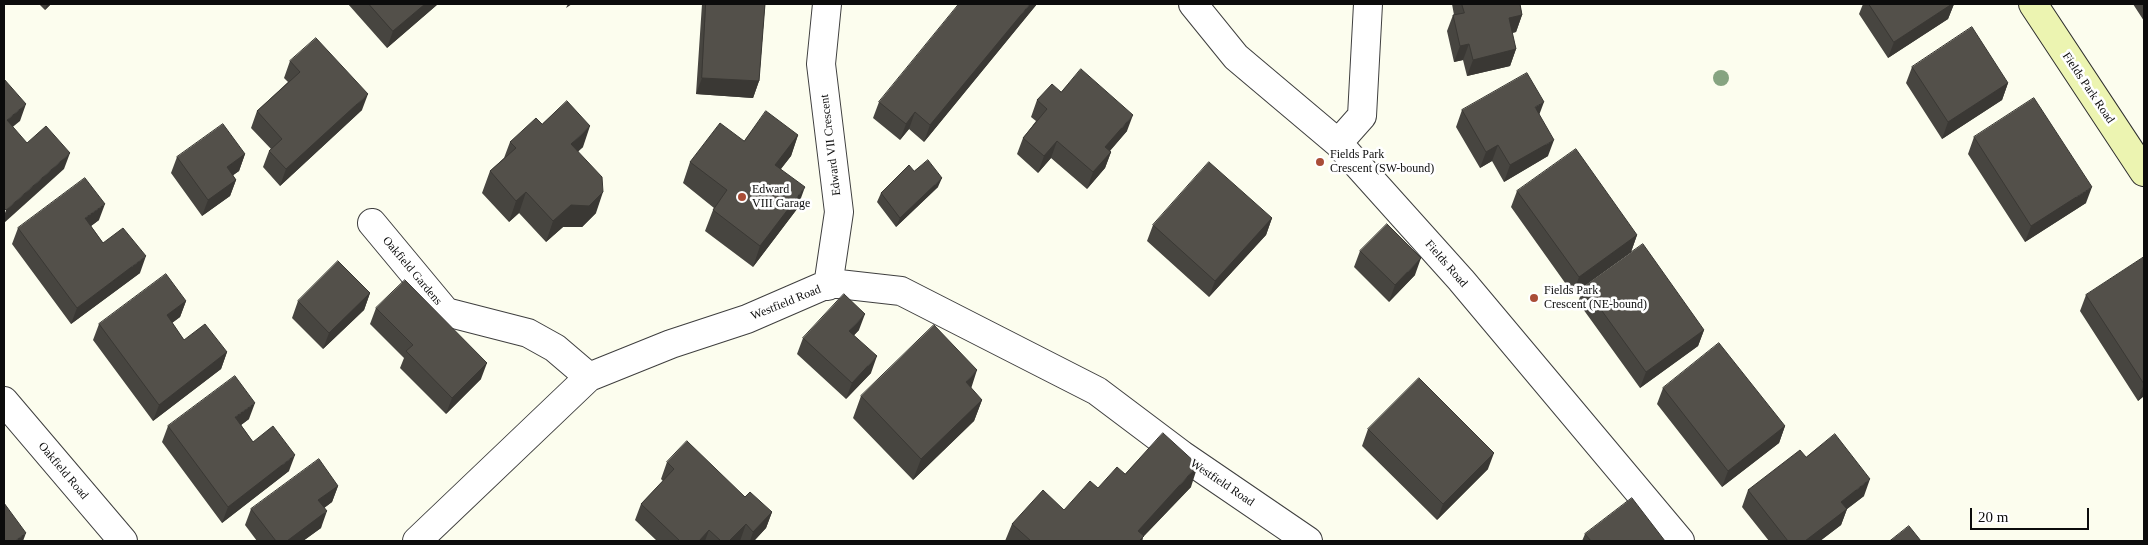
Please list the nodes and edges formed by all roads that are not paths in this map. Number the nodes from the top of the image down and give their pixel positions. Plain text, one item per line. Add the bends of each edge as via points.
1 (827, 4) edge
2 (1193, 4) edge
3 (1368, 4) edge
4 (2033, 4) edge
5 (1338, 143) junction
6 (2144, 172) edge
7 (372, 223) dead end
8 (828, 286) junction
9 (589, 377) junction
10 (4, 402) edge
11 (122, 541) edge
12 (417, 541) edge
13 (1308, 541) edge
14 (1680, 541) edge

1 - 8 street, Edward VII Crescent via 821,64 839,212
2 - 5 street, Fields Road via 1236,57
3 - 5 street via 1362,116
4 - 6 main road, Fields Park Road
5 - 14 street, Fields Road via 1461,280
7 - 9 street, Oakfield Gardens via 446,312 528,333 554,348
8 - 9 street, Westfield Road
8 - 13 street, Westfield Road via 830,283 901,291 1097,391 1182,455
9 - 12 street, Westfield Road
10 - 11 street, Oakfield Road

